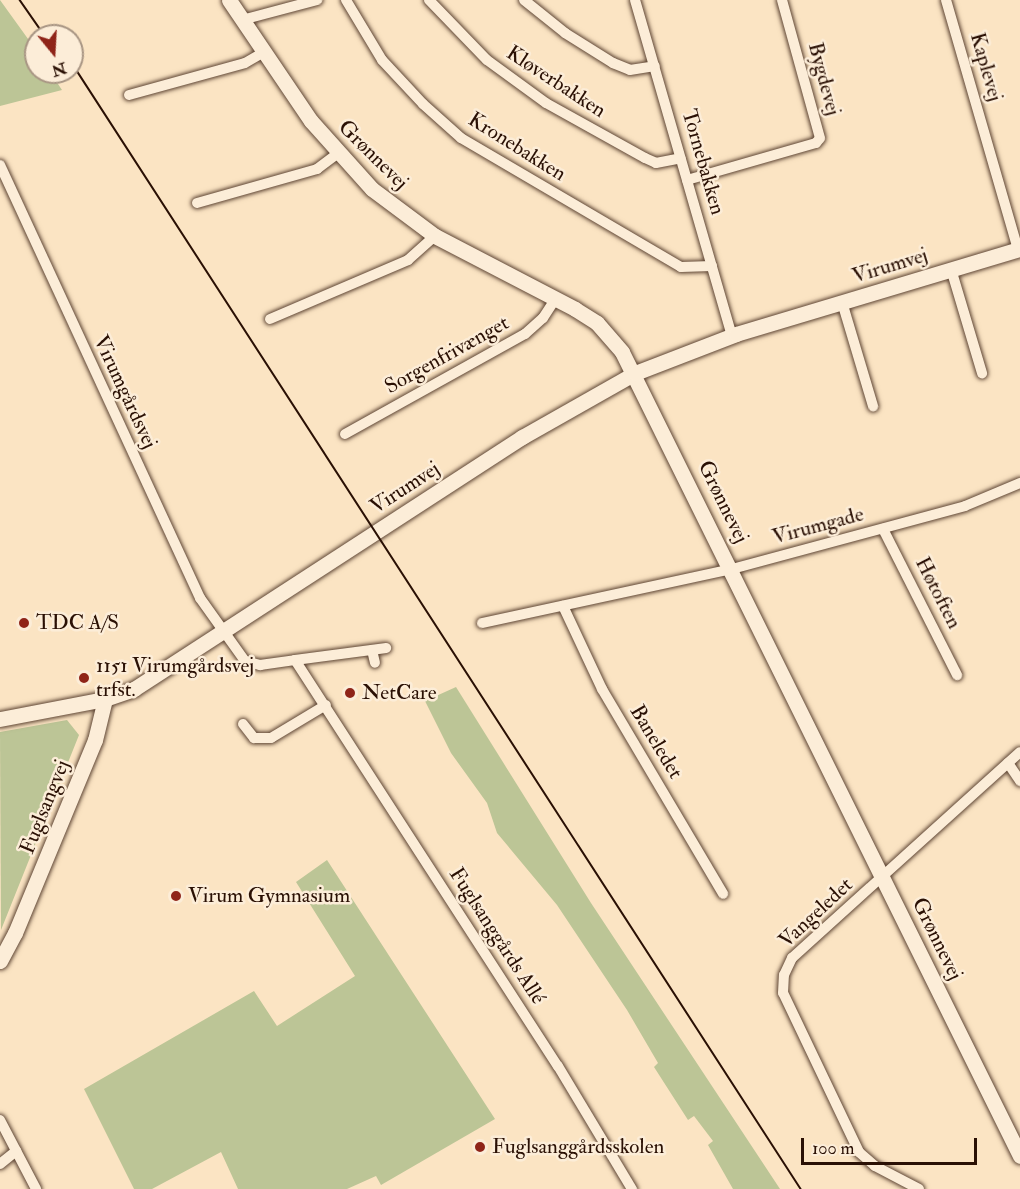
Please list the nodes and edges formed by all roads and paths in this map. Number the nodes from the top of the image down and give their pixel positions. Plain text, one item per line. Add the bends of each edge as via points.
1 (229, 0) edge
2 (317, 0) edge
3 (346, 0) edge
4 (429, 0) edge
5 (524, 0) edge
6 (635, 0) edge
7 (782, 0) edge
8 (946, 0) edge
9 (242, 20) junction
10 (264, 52) junction
11 (654, 66) junction
12 (129, 95) dead end
13 (337, 154) junction
14 (681, 158) junction
15 (0, 165) edge
16 (687, 180) junction
17 (197, 203) dead end
18 (435, 236) junction
19 (1019, 249) edge
20 (712, 266) junction
21 (951, 269) junction
22 (556, 298) junction
23 (842, 302) junction
24 (270, 319) dead end
25 (732, 336) junction
26 (982, 373) dead end
27 (635, 374) junction
28 (873, 406) dead end
29 (345, 435) dead end
30 (1020, 483) edge
31 (884, 528) junction
32 (732, 569) junction
33 (563, 606) junction
34 (482, 623) dead end
35 (223, 632) junction
36 (386, 648) dead end
37 (372, 650) junction
38 (295, 660) junction
39 (375, 663) dead end
40 (957, 675) dead end
41 (105, 699) junction
42 (326, 705) junction
43 (0, 719) edge
44 (243, 724) dead end
45 (1020, 752) edge
46 (1008, 763) junction
47 (1020, 781) edge
48 (883, 877) junction
49 (723, 894) dead end
50 (0, 960) edge
51 (0, 1120) edge
52 (1016, 1138) edge
53 (16, 1151) junction
54 (1020, 1156) edge
55 (0, 1164) edge
56 (36, 1189) edge
57 (632, 1189) edge
58 (919, 1189) edge

1 - 9 street, Grønnevej
2 - 9 street
3 - 20 street, Kronebakken via 382,60 423,105 461,138 681,267
4 - 14 street, Kløverbakken via 487,60 546,103 656,163
5 - 11 street via 565,33 613,63 630,70
6 - 11 street, Tornebakken
7 - 16 street, Bygdevej via 820,138 816,143
8 - 19 street, Kaplevej
9 - 10 street, Grønnevej
10 - 12 street via 244,63
10 - 13 street, Grønnevej
11 - 14 street, Tornebakken
13 - 17 street via 317,169
13 - 18 street, Grønnevej via 372,189
14 - 16 street, Tornebakken
15 - 35 street, Virumgårdsvej via 200,598
16 - 20 street, Tornebakken
18 - 22 street, Grønnevej
18 - 24 street via 408,260
19 - 21 street, Virumvej
20 - 25 street, Tornebakken
21 - 23 street, Virumvej
21 - 26 street, Virumvej
22 - 27 street, Grønnevej via 597,323
22 - 29 street, Sorgenfrivænget via 543,318 525,334
23 - 25 street, Virumvej
23 - 28 street, Virumvej
25 - 27 street, Virumvej
27 - 32 street, Grønnevej
27 - 35 street, Virumvej via 522,437
30 - 31 street, Virumgade via 964,506
31 - 32 street, Virumgade
31 - 40 street, Høtoften
32 - 33 street, Virumgade
32 - 48 street, Grønnevej
33 - 34 street, Virumgade
33 - 49 street, Baneledet via 602,688
35 - 38 street via 246,662 260,665
35 - 41 street, Virumvej via 134,689
36 - 37 street
37 - 38 street
37 - 39 street
38 - 42 street, Fuglsanggårds Allé
41 - 43 street, Virumvej
41 - 50 street, Fuglsangvej via 95,740 15,933
42 - 44 street via 271,738 254,738
42 - 57 street, Fuglsanggårds Allé
45 - 46 street, Vangeledet
46 - 47 street
46 - 48 street, Vangeledet
48 - 52 street, Grønnevej
48 - 58 street, Vangeledet via 792,958 784,975 783,993 859,1152 875,1166
51 - 53 street
52 - 54 street, Grønnevej
53 - 55 street
53 - 56 street

